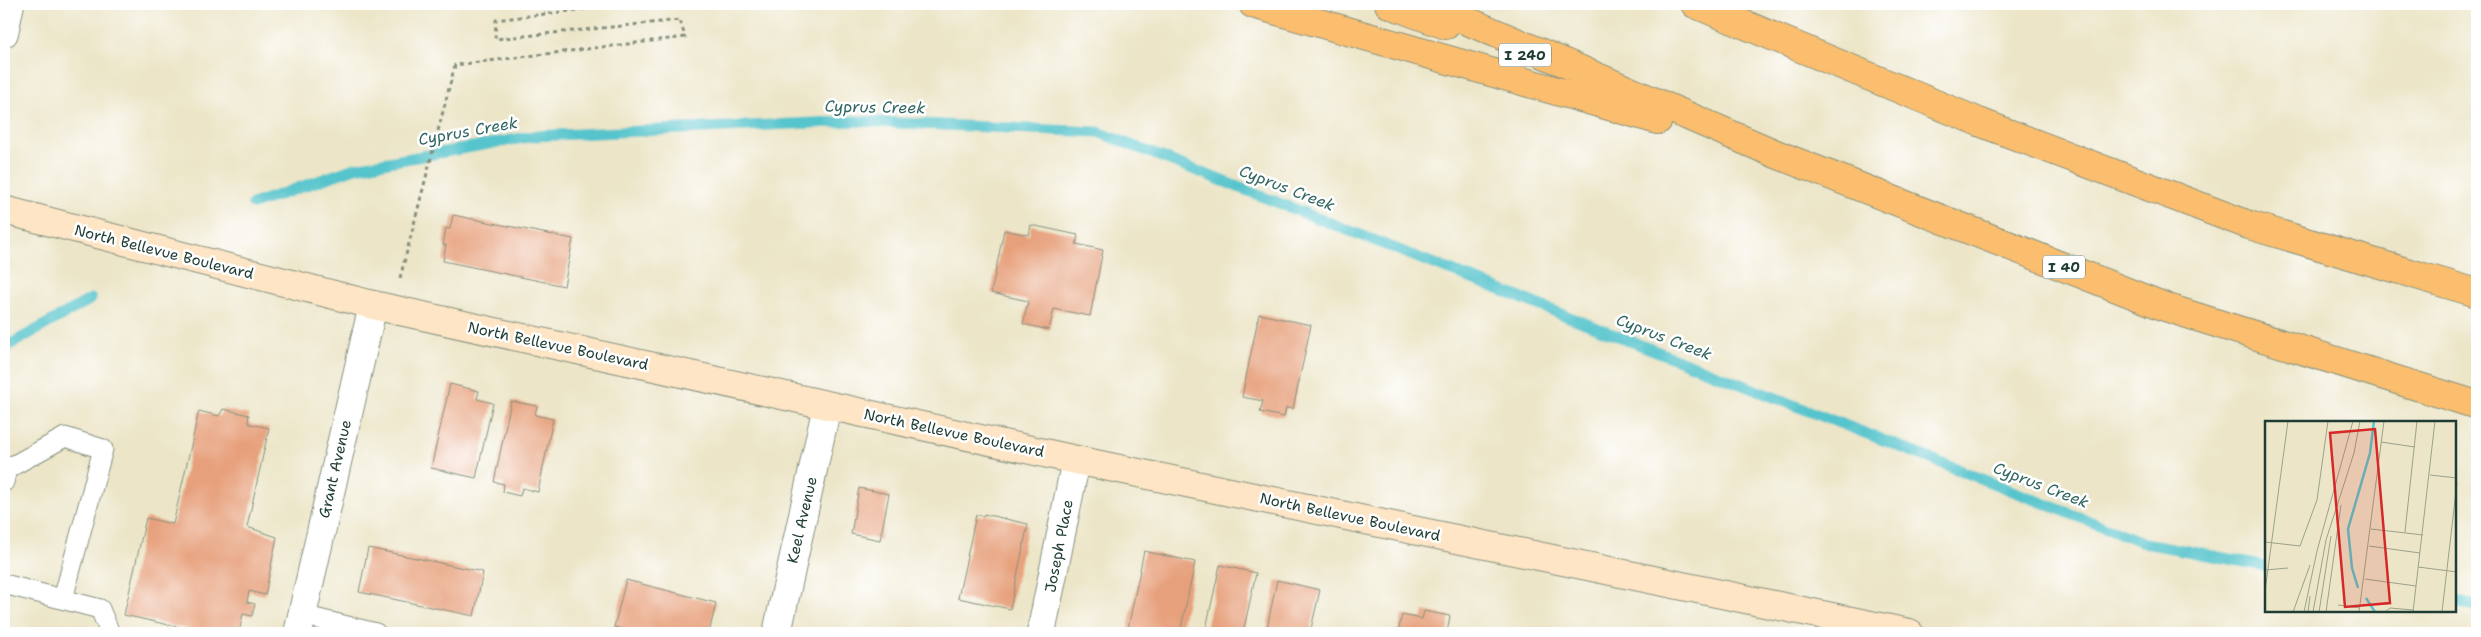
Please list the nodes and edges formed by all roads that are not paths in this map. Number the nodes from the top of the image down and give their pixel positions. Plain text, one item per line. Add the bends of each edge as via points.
1 (10, 4) edge
2 (1253, 4) edge
3 (1389, 4) edge
4 (1428, 4) edge
5 (1695, 4) edge
6 (4, 33) edge
7 (1660, 106) junction
8 (1776, 154) junction
9 (4, 210) edge
10 (2477, 293) edge
11 (372, 305) junction
12 (2477, 405) edge
13 (827, 406) junction
14 (1076, 460) junction
15 (4, 482) edge
16 (4, 584) edge
17 (62, 599) junction
18 (300, 624) edge
19 (350, 630) edge
20 (110, 633) edge
21 (376, 633) edge
22 (777, 633) edge
23 (1042, 633) edge
24 (1909, 633) edge

1 - 6 street
2 - 8 highway
3 - 7 highway, I 240
4 - 7 highway, I 40
5 - 10 highway via 1979,122 2249,226
7 - 8 highway, I 40
8 - 12 highway, I 40 via 2168,308
9 - 11 street, North Bellevue Boulevard
11 - 13 street, North Bellevue Boulevard
11 - 18 street, Grant Avenue
13 - 14 street, North Bellevue Boulevard
13 - 22 street, Keel Avenue
14 - 23 street, Joseph Place
14 - 24 street, North Bellevue Boulevard
15 - 17 lane via 7,469 64,437 103,449
16 - 17 lane
17 - 20 lane via 100,609
18 - 19 lane
19 - 21 lane

